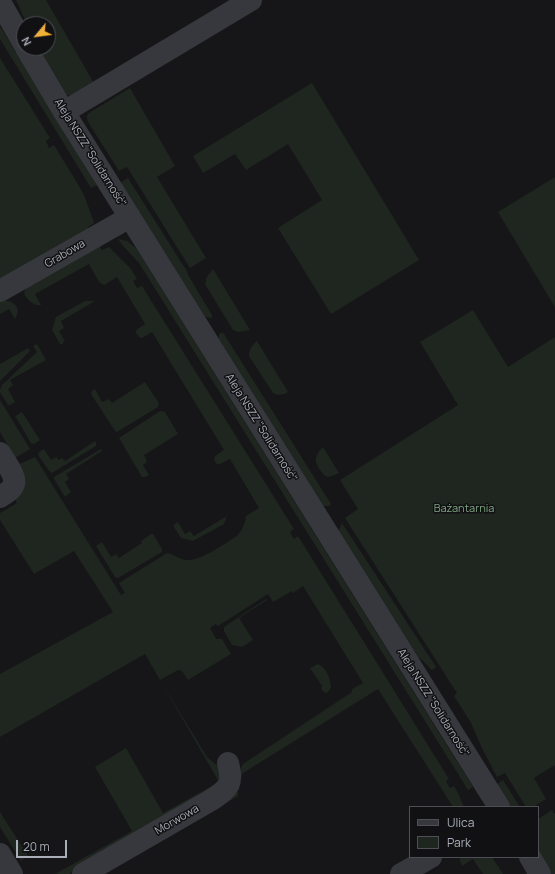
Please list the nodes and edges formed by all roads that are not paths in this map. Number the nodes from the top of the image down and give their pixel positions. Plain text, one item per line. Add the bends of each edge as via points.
1 (251, 0) edge
2 (0, 2) edge
3 (16, 30) edge
4 (31, 56) edge
5 (64, 112) junction
6 (130, 218) junction
7 (0, 291) edge
8 (0, 453) edge
9 (0, 497) edge
10 (228, 763) dead end
11 (497, 806) edge
12 (0, 854) edge
13 (429, 858) edge
14 (531, 858) edge
15 (12, 874) edge
16 (83, 874) edge
17 (401, 874) edge
18 (540, 874) edge

1 - 5 street
2 - 3 street
4 - 5 street, Aleja NSZZ "Solidarność"
5 - 6 street, Aleja NSZZ "Solidarność"
6 - 7 street, Grabowa
6 - 11 street, Aleja NSZZ "Solidarność"
8 - 9 street via 15,479 11,490
10 - 16 street, Morwowa via 231,780 222,793
12 - 15 street
13 - 17 street
14 - 18 street

